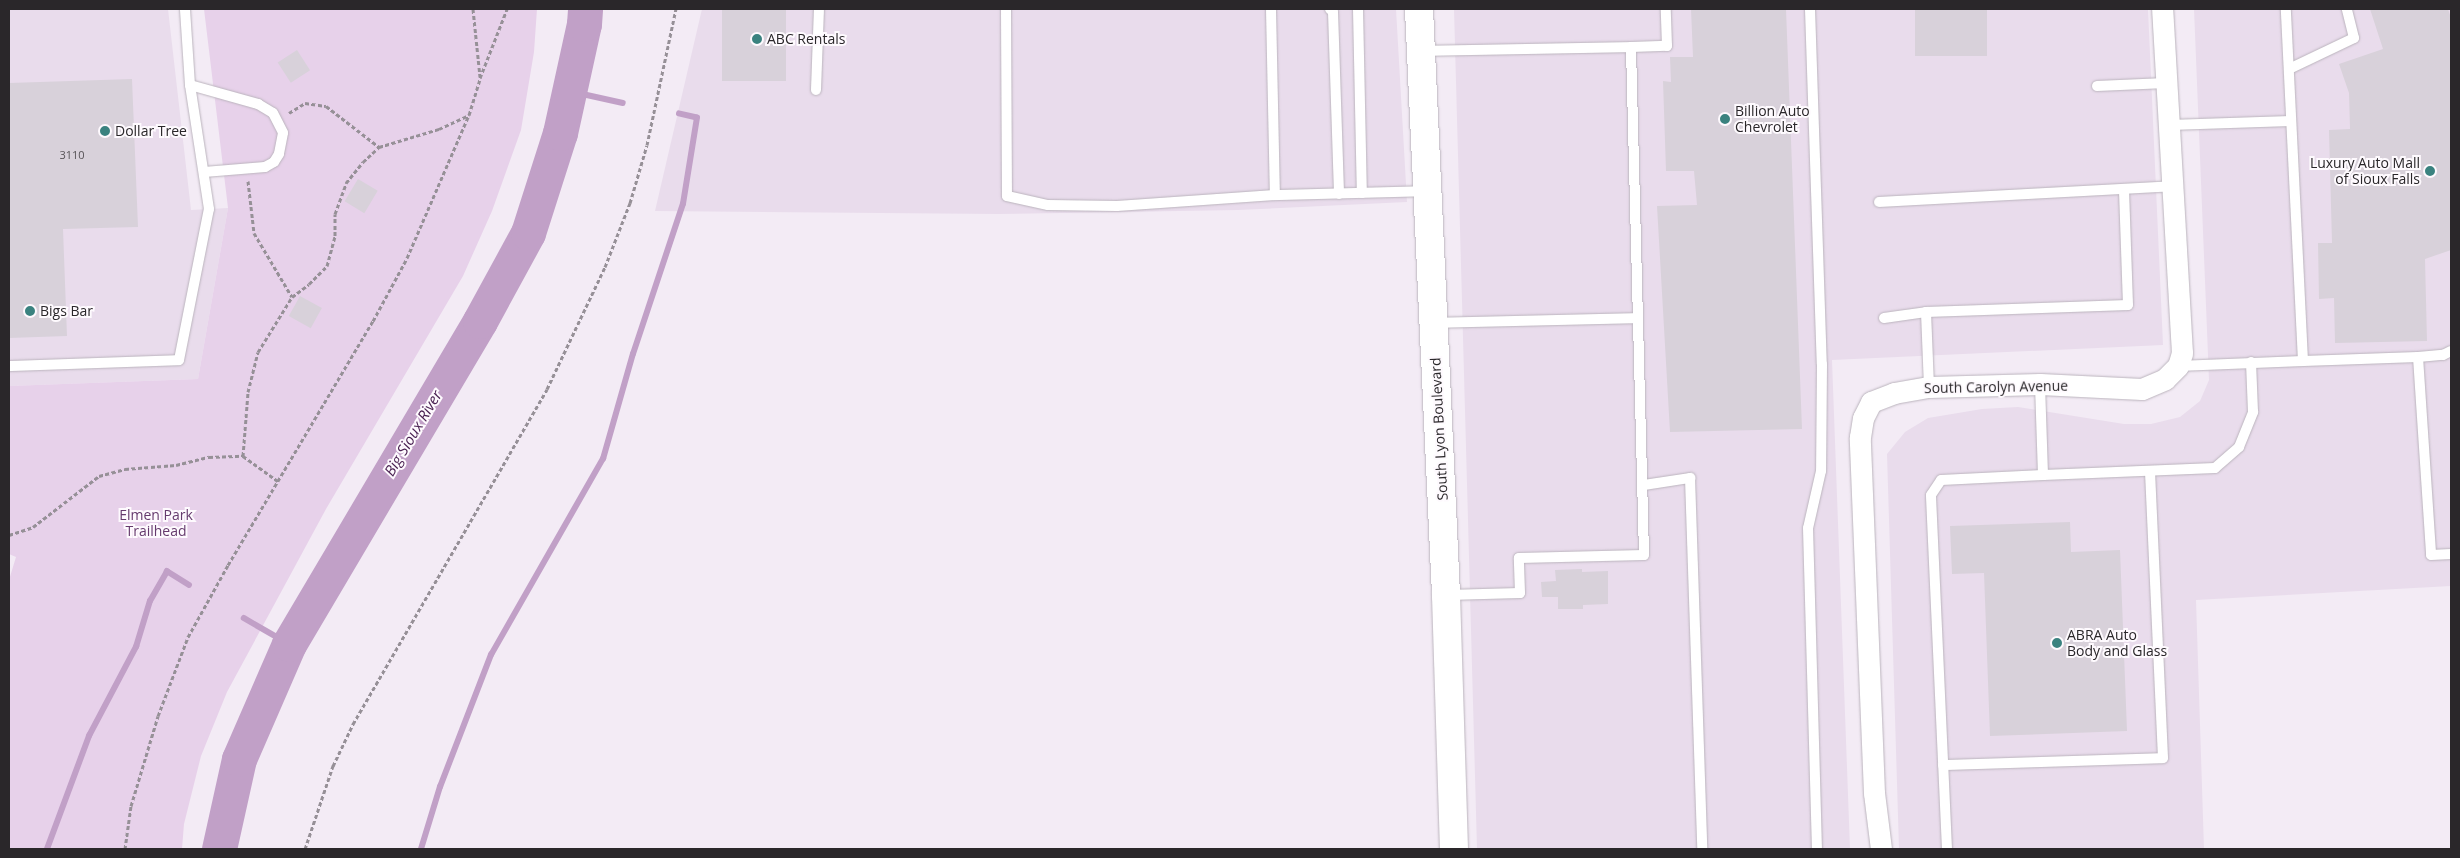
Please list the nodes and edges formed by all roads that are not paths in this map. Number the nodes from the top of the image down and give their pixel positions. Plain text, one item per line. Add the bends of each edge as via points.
1 (185, 9) edge
2 (820, 9) edge
3 (1006, 9) edge
4 (1270, 9) edge
5 (1330, 9) edge
6 (1358, 9) edge
7 (1419, 9) edge
8 (1666, 9) edge
9 (1810, 9) edge
10 (2162, 9) edge
11 (2286, 9) edge
12 (2348, 9) edge
13 (1630, 47) junction
14 (1421, 51) junction
15 (2289, 69) junction
16 (2166, 83) junction
17 (190, 85) junction
18 (2098, 86) dead end
19 (816, 90) dead end
20 (2291, 121) junction
21 (2169, 125) junction
22 (204, 172) junction
23 (2172, 186) junction
24 (2124, 189) junction
25 (1428, 191) junction
26 (1362, 193) junction
27 (1339, 194) junction
28 (1276, 195) junction
29 (1878, 202) dead end
30 (1926, 312) junction
31 (1638, 318) junction
32 (1884, 318) dead end
33 (1434, 323) junction
34 (2451, 351) edge
35 (2418, 357) junction
36 (2303, 361) junction
37 (2251, 362) junction
38 (9, 366) edge
39 (2178, 366) junction
40 (2040, 384) junction
41 (1929, 387) junction
42 (2150, 471) junction
43 (2043, 476) junction
44 (1644, 485) junction
45 (2451, 554) edge
46 (1446, 595) junction
47 (1943, 765) junction
48 (1454, 849) edge
49 (1702, 849) edge
50 (1817, 849) edge
51 (1881, 849) edge
52 (1947, 849) edge

1 - 17 lane
2 - 19 lane
3 - 28 lane via 1007,196 1048,205 1117,206
4 - 28 lane
5 - 27 lane via 1333,12
6 - 26 lane
7 - 14 street, South Lyon Boulevard
8 - 13 lane via 1667,46
9 - 50 lane via 1822,364 1821,471 1808,528
10 - 16 street
11 - 15 lane
12 - 15 lane via 2354,38
13 - 14 lane
13 - 31 lane
14 - 25 street, South Lyon Boulevard
15 - 20 lane
16 - 18 lane
16 - 21 street
17 - 22 lane
17 - 22 lane via 258,104 273,113 283,134 279,154 265,168
20 - 21 lane
20 - 36 lane
21 - 23 street
22 - 38 lane via 209,209 178,360
23 - 24 lane
23 - 39 street via 2182,352
24 - 29 lane
24 - 30 lane via 2128,305
25 - 26 lane
25 - 33 street, South Lyon Boulevard
26 - 27 lane
27 - 28 lane
30 - 32 lane
30 - 41 lane
31 - 33 lane
31 - 44 lane
33 - 46 street, South Lyon Boulevard
34 - 35 lane via 2443,355
35 - 36 lane
35 - 45 lane via 2431,555
36 - 37 lane
37 - 39 lane
37 - 42 lane via 2253,412 2239,447 2215,468
39 - 40 street, South Carolyn Avenue via 2165,379 2142,389
40 - 41 street, South Carolyn Avenue
40 - 43 lane
41 - 51 street, South Carolyn Avenue via 1894,393 1871,402 1862,418 1860,437 1874,793
42 - 43 lane
42 - 47 lane via 2163,758
43 - 47 lane via 1942,480 1931,495
44 - 46 lane via 1644,555 1519,558 1520,593
44 - 49 lane via 1690,478
46 - 48 street, South Lyon Boulevard
47 - 52 lane

